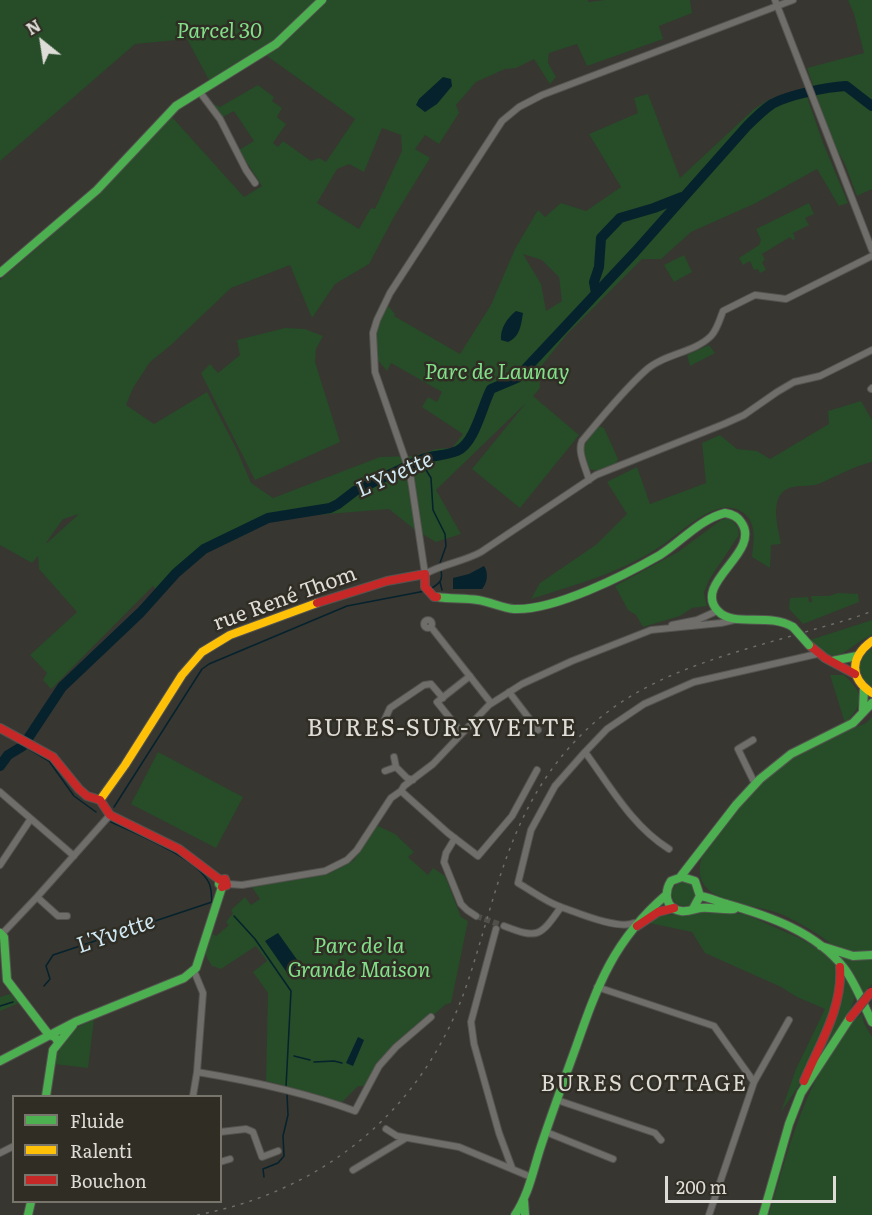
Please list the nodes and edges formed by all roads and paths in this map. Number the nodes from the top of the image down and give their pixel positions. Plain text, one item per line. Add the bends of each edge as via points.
1 (322, 0) edge
2 (793, 0) edge
3 (776, 3) edge
4 (199, 91) junction
5 (255, 183) dead end
6 (872, 250) edge
7 (872, 256) edge
8 (0, 273) edge
9 (872, 350) edge
10 (589, 480) junction
11 (425, 574) junction
12 (717, 611) junction
13 (735, 620) junction
14 (431, 627) dead end
15 (663, 628) junction
16 (872, 641) edge
17 (817, 654) junction
18 (857, 656) junction
19 (832, 661) junction
20 (855, 674) junction
21 (470, 676) junction
22 (868, 691) edge
23 (509, 692) junction
24 (440, 700) junction
25 (872, 703) edge
26 (490, 704) junction
27 (863, 710) junction
28 (385, 719) dead end
29 (0, 728) edge
30 (538, 730) dead end
31 (462, 733) junction
32 (753, 740) dead end
33 (585, 752) junction
34 (394, 757) dead end
35 (396, 767) junction
36 (537, 770) dead end
37 (385, 771) dead end
38 (413, 780) junction
39 (755, 784) junction
40 (401, 791) junction
41 (0, 792) edge
42 (100, 800) junction
43 (110, 815) junction
44 (30, 820) junction
45 (455, 838) junction
46 (669, 849) dead end
47 (74, 856) junction
48 (695, 857) junction
49 (0, 865) edge
50 (681, 876) junction
51 (695, 881) junction
52 (223, 884) junction
53 (666, 895) junction
54 (700, 896) junction
55 (37, 897) junction
56 (561, 907) junction
57 (674, 908) junction
58 (694, 908) junction
59 (742, 908) junction
60 (67, 916) dead end
61 (476, 916) tunnel mouth
62 (610, 922) junction
63 (504, 926) tunnel mouth
64 (496, 929) dead end
65 (632, 929) junction
66 (1, 934) edge
67 (821, 946) junction
68 (872, 955) edge
69 (838, 961) junction
70 (194, 971) junction
71 (597, 987) junction
72 (871, 992) edge
73 (431, 1017) dead end
74 (789, 1020) dead end
75 (75, 1022) junction
76 (872, 1022) edge
77 (50, 1035) junction
78 (58, 1042) junction
79 (53, 1050) junction
80 (0, 1061) edge
81 (197, 1072) junction
82 (754, 1082) junction
83 (801, 1093) junction
84 (46, 1095) edge
85 (193, 1095) edge
86 (557, 1100) junction
87 (386, 1129) dead end
88 (222, 1132) edge
89 (546, 1132) junction
90 (406, 1138) junction
91 (661, 1140) dead end
92 (278, 1151) dead end
93 (230, 1159) dead end
94 (613, 1159) dead end
95 (222, 1161) edge
96 (512, 1168) junction
97 (353, 1170) dead end
98 (531, 1177) junction
99 (524, 1197) junction
100 (516, 1215) edge
101 (524, 1215) edge
102 (709, 1215) edge
103 (763, 1215) edge

1 - 4 main road via 276,44
2 - 3 street
3 - 6 street
3 - 11 street via 519,107 502,121 385,302 373,333 375,372 410,473
4 - 5 street via 220,119
4 - 8 main road via 170,110 89,197
7 - 10 street via 786,299 755,295 723,311 710,338 645,371 582,441 581,454
9 - 10 street via 820,376 794,382 744,415
10 - 11 street via 486,549
11 - 12 main road via 426,590 434,597 477,600 517,609 534,607 615,579 725,513 742,522 745,535 737,555 712,591
11 - 42 main road, rue René Thom via 314,604 206,649 185,670
12 - 13 main road
12 - 15 street
13 - 15 street
13 - 17 main road, bridge via 776,618 787,622
14 - 21 street
15 - 23 street via 572,661
16 - 18 main road
17 - 19 main road
17 - 33 street via 679,688 622,718
18 - 19 main road
18 - 20 main road
19 - 20 main road
20 - 22 main road
21 - 24 street
21 - 26 street
22 - 27 main road
23 - 26 street
23 - 30 street
24 - 28 street via 431,684 424,684 390,708
24 - 31 street
25 - 27 main road
26 - 31 street
27 - 39 main road via 852,724 774,765
29 - 42 main road via 52,757 87,796
31 - 38 street
32 - 39 street via 738,749
33 - 46 street via 639,825
33 - 56 street via 555,786 531,830 518,883
34 - 35 street
35 - 37 street
35 - 38 street
36 - 45 street via 512,816 478,856
38 - 40 street
39 - 48 main road
40 - 45 street
40 - 52 street via 389,800 357,850 338,866 287,878
41 - 44 street
42 - 43 main road
43 - 47 street
43 - 52 main road via 179,849
44 - 47 street
44 - 49 street
45 - 61 street via 444,862 461,903
47 - 55 street
48 - 50 main road
48 - 51 main road
50 - 51 main road
50 - 53 main road via 668,885
51 - 54 main road
52 - 70 main road
53 - 57 main road
53 - 65 main road
54 - 58 main road
54 - 59 main road
55 - 60 street via 58,916
55 - 66 street
56 - 62 street
56 - 63 street via 536,934
57 - 58 main road
57 - 65 main road via 654,913
58 - 59 main road
59 - 67 main road via 772,919
62 - 65 street
62 - 65 street
64 - 96 street via 471,1022 474,1044
65 - 71 main road via 612,955
66 - 77 main road via 7,980
67 - 68 main road via 852,957
67 - 69 main road
69 - 76 main road
69 - 83 main road via 842,976 840,993
70 - 75 main road
70 - 81 street via 203,993
71 - 82 street via 714,1026
71 - 86 main road
72 - 83 main road, bridge via 850,1017
73 - 81 street via 379,1066 354,1112 246,1080
74 - 82 street
75 - 77 main road
75 - 78 main road
77 - 78 main road
77 - 79 main road
77 - 80 main road
78 - 79 main road
79 - 84 main road
81 - 85 street
82 - 102 street
83 - 103 main road
86 - 89 main road
86 - 91 street via 655,1133
87 - 90 street
88 - 92 street via 253,1132 262,1157
89 - 94 street
89 - 98 main road
90 - 96 street via 459,1147
90 - 97 street
93 - 95 street
96 - 98 street
98 - 99 main road
99 - 100 main road
99 - 101 main road
100 - 101 main road

